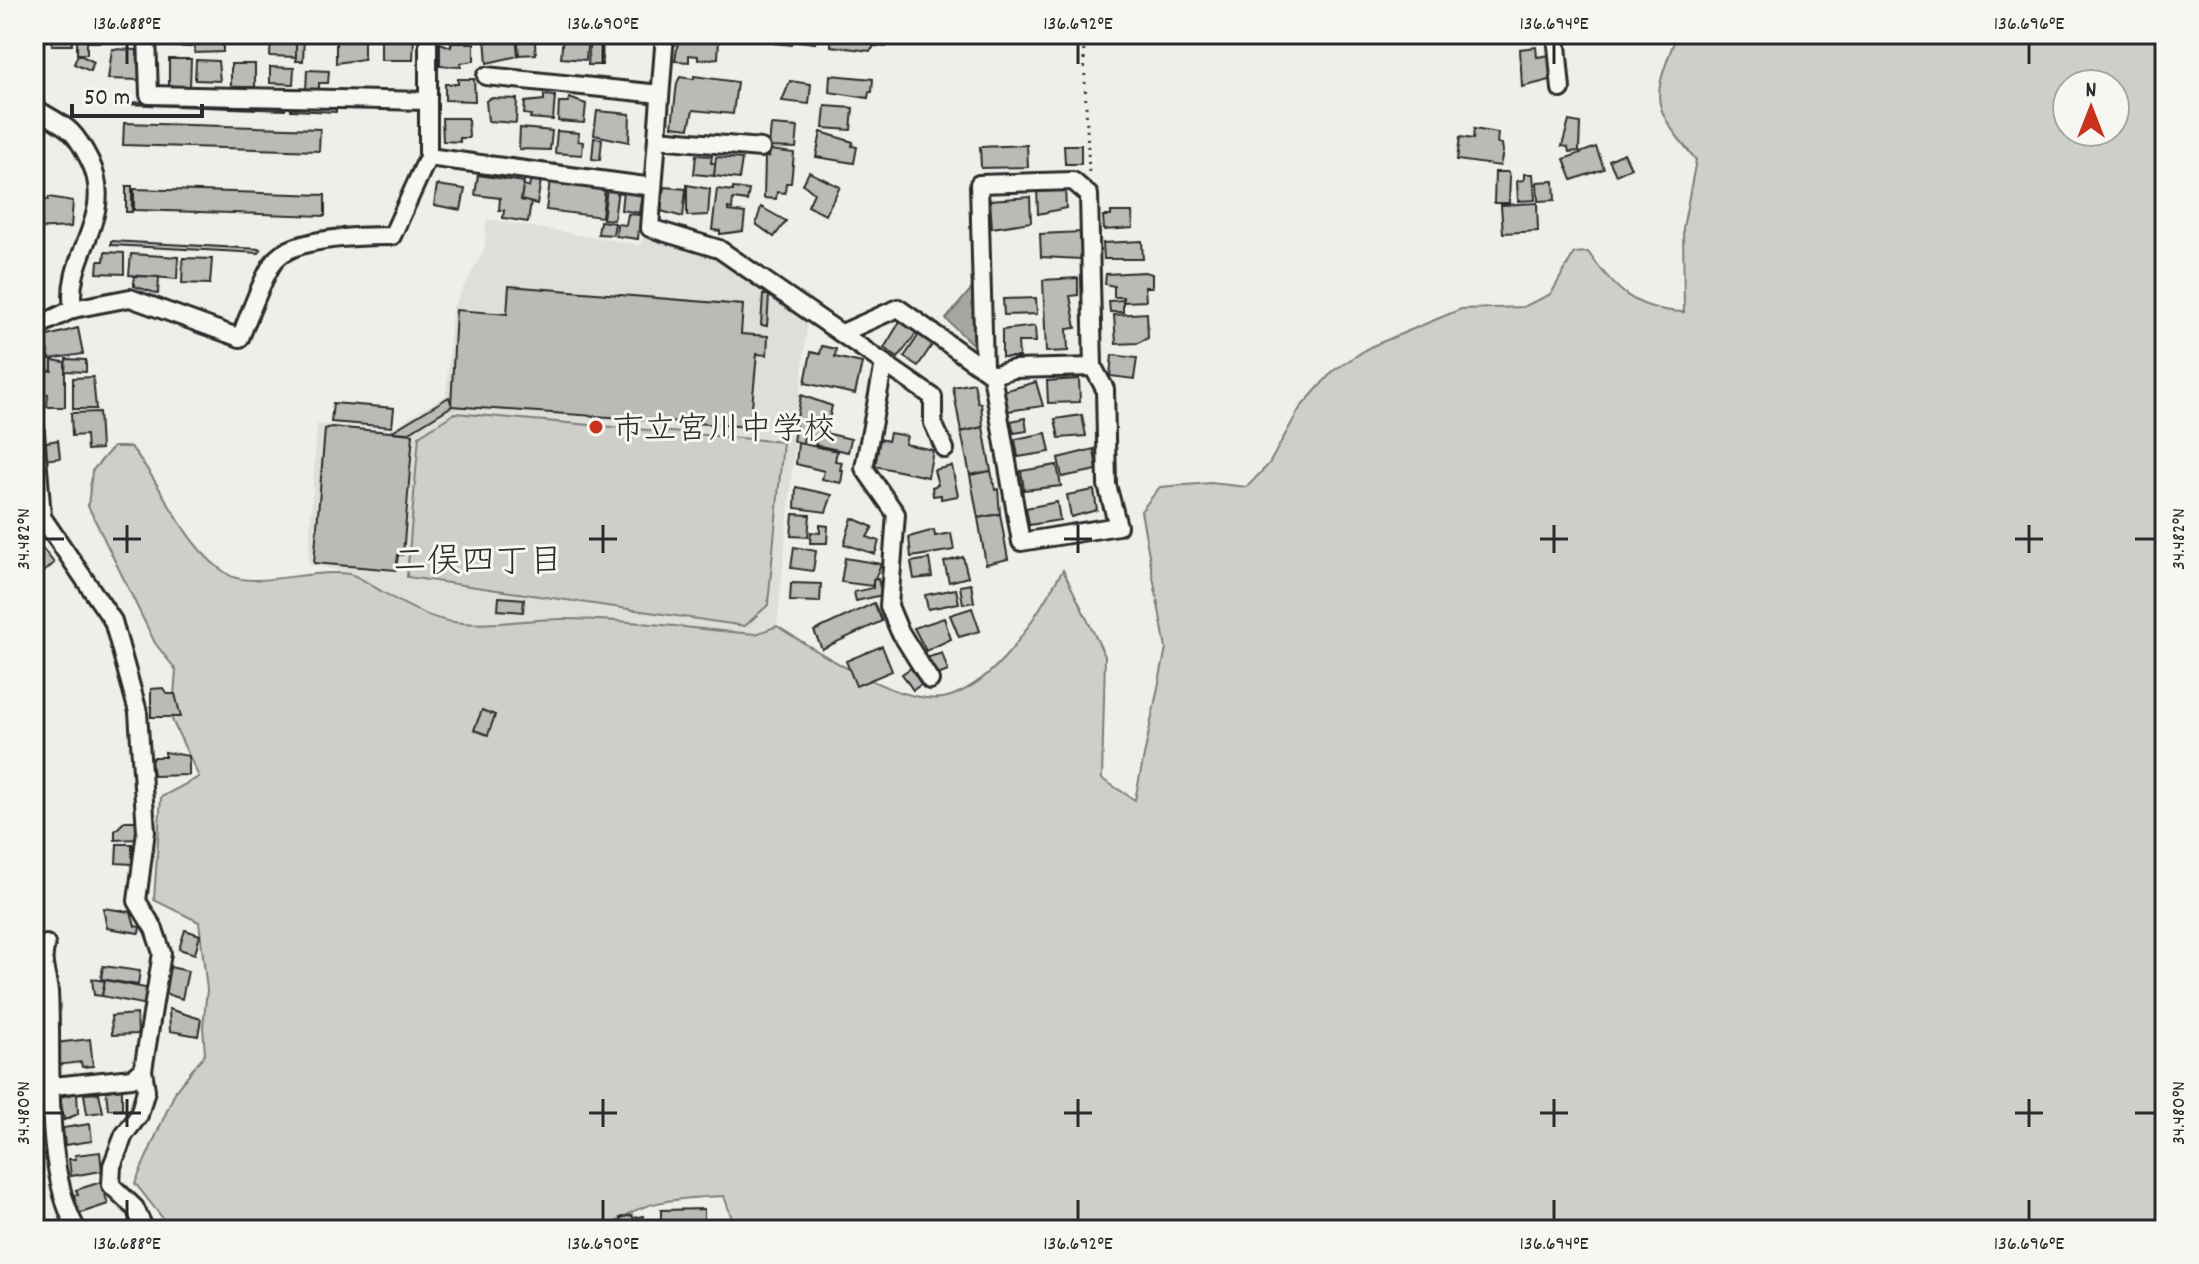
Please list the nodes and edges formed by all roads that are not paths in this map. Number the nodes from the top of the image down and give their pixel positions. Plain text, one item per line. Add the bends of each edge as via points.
1 (147, 34) edge
2 (428, 34) edge
3 (665, 34) edge
4 (1556, 34) edge
5 (486, 76) dead end
6 (1561, 89) dead end
7 (660, 94) junction
8 (428, 101) junction
9 (34, 108) edge
10 (657, 139) junction
11 (761, 148) dead end
12 (428, 157) junction
13 (653, 187) junction
14 (73, 309) junction
15 (34, 328) edge
16 (842, 333) junction
17 (884, 363) junction
18 (1093, 367) junction
19 (988, 372) junction
20 (34, 420) edge
21 (945, 449) dead end
22 (930, 680) dead end
23 (46, 944) dead end
24 (143, 1070) junction
25 (41, 1088) edge
26 (77, 1230) edge
27 (145, 1230) edge

1 - 8 street via 149,95
2 - 8 street
3 - 7 street
4 - 6 street
5 - 7 street
7 - 10 street
8 - 12 street
9 - 14 street via 76,132 99,181 98,210 70,288
10 - 11 street
10 - 13 street
12 - 13 street
12 - 14 street via 392,236 356,236 303,246 274,260 240,338 130,298
13 - 16 street via 650,228 719,249
14 - 15 street
16 - 17 street
16 - 19 street via 898,308
17 - 21 street via 933,397 933,423
17 - 22 street via 864,468 896,514 889,606
18 - 19 street
18 - 19 street via 1105,389 1107,485 1118,526 1021,542
18 - 19 street via 1089,195 1073,181 979,184
20 - 24 street via 42,517 113,621 138,712 146,831 137,901 162,953
23 - 25 street via 41,957 49,990
24 - 25 street via 132,1078
24 - 27 street via 146,1090 112,1166 111,1185 135,1208
25 - 26 street via 63,1193

